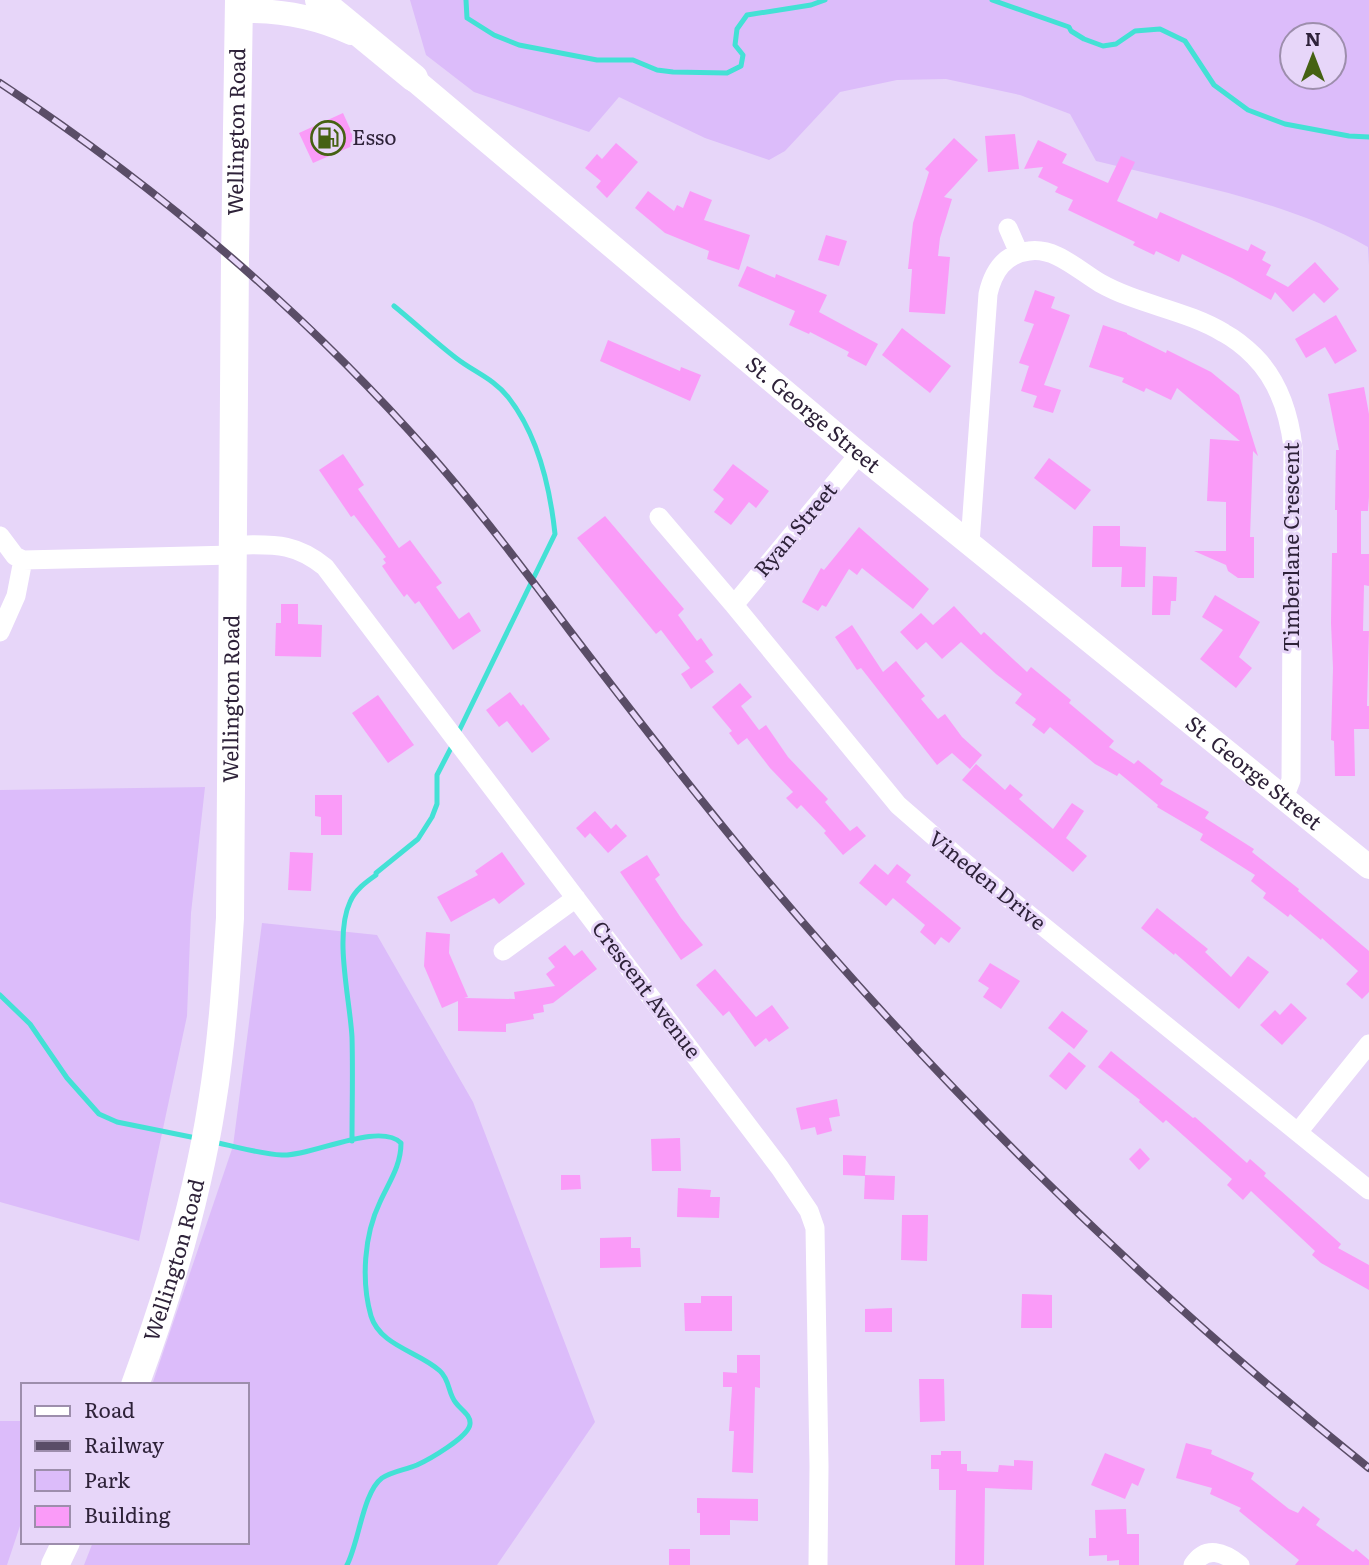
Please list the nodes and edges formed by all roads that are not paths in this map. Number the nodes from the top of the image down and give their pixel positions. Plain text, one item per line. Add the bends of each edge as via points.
1 (318, 0) edge
2 (239, 6) edge
3 (414, 78) junction
4 (1008, 228) dead end
5 (1019, 253) junction
6 (859, 454) junction
7 (659, 517) dead end
8 (0, 536) edge
9 (970, 543) junction
10 (233, 550) junction
11 (23, 560) junction
12 (734, 605) junction
13 (0, 632) edge
14 (1284, 798) junction
15 (1369, 867) edge
16 (576, 898) junction
17 (503, 951) dead end
18 (1369, 1044) edge
19 (1298, 1132) junction
20 (1369, 1189) edge
21 (136, 1383) edge
22 (65, 1544) edge
23 (55, 1565) edge
24 (818, 1565) edge
25 (1193, 1565) edge
26 (1240, 1565) edge

1 - 3 main road
2 - 3 street, St. George Street via 325,22 359,38
2 - 10 main road, Wellington Road
3 - 6 street, St. George Street
4 - 5 street
5 - 9 street via 1002,262 988,294
5 - 14 street, Timberlane Crescent via 1044,250 1116,291 1224,333 1253,355 1279,392 1291,427 1294,475 1291,780
6 - 9 street, St. George Street
6 - 12 street, Ryan Street
7 - 12 street, Vineden Drive
8 - 11 street
9 - 14 street, St. George Street
10 - 11 street, Crescent Avenue
10 - 16 street, Crescent Avenue via 291,547 325,567
10 - 21 main road, Wellington Road via 230,918 219,1056 190,1211 171,1283
11 - 13 street via 16,597
12 - 19 street, Vineden Drive via 898,805
14 - 15 street, St. George Street
16 - 17 street
16 - 24 street, Crescent Avenue via 809,1211 815,1228
18 - 19 street
19 - 20 street, Vineden Drive
22 - 23 main road
25 - 26 street via 1200,1556 1213,1552

